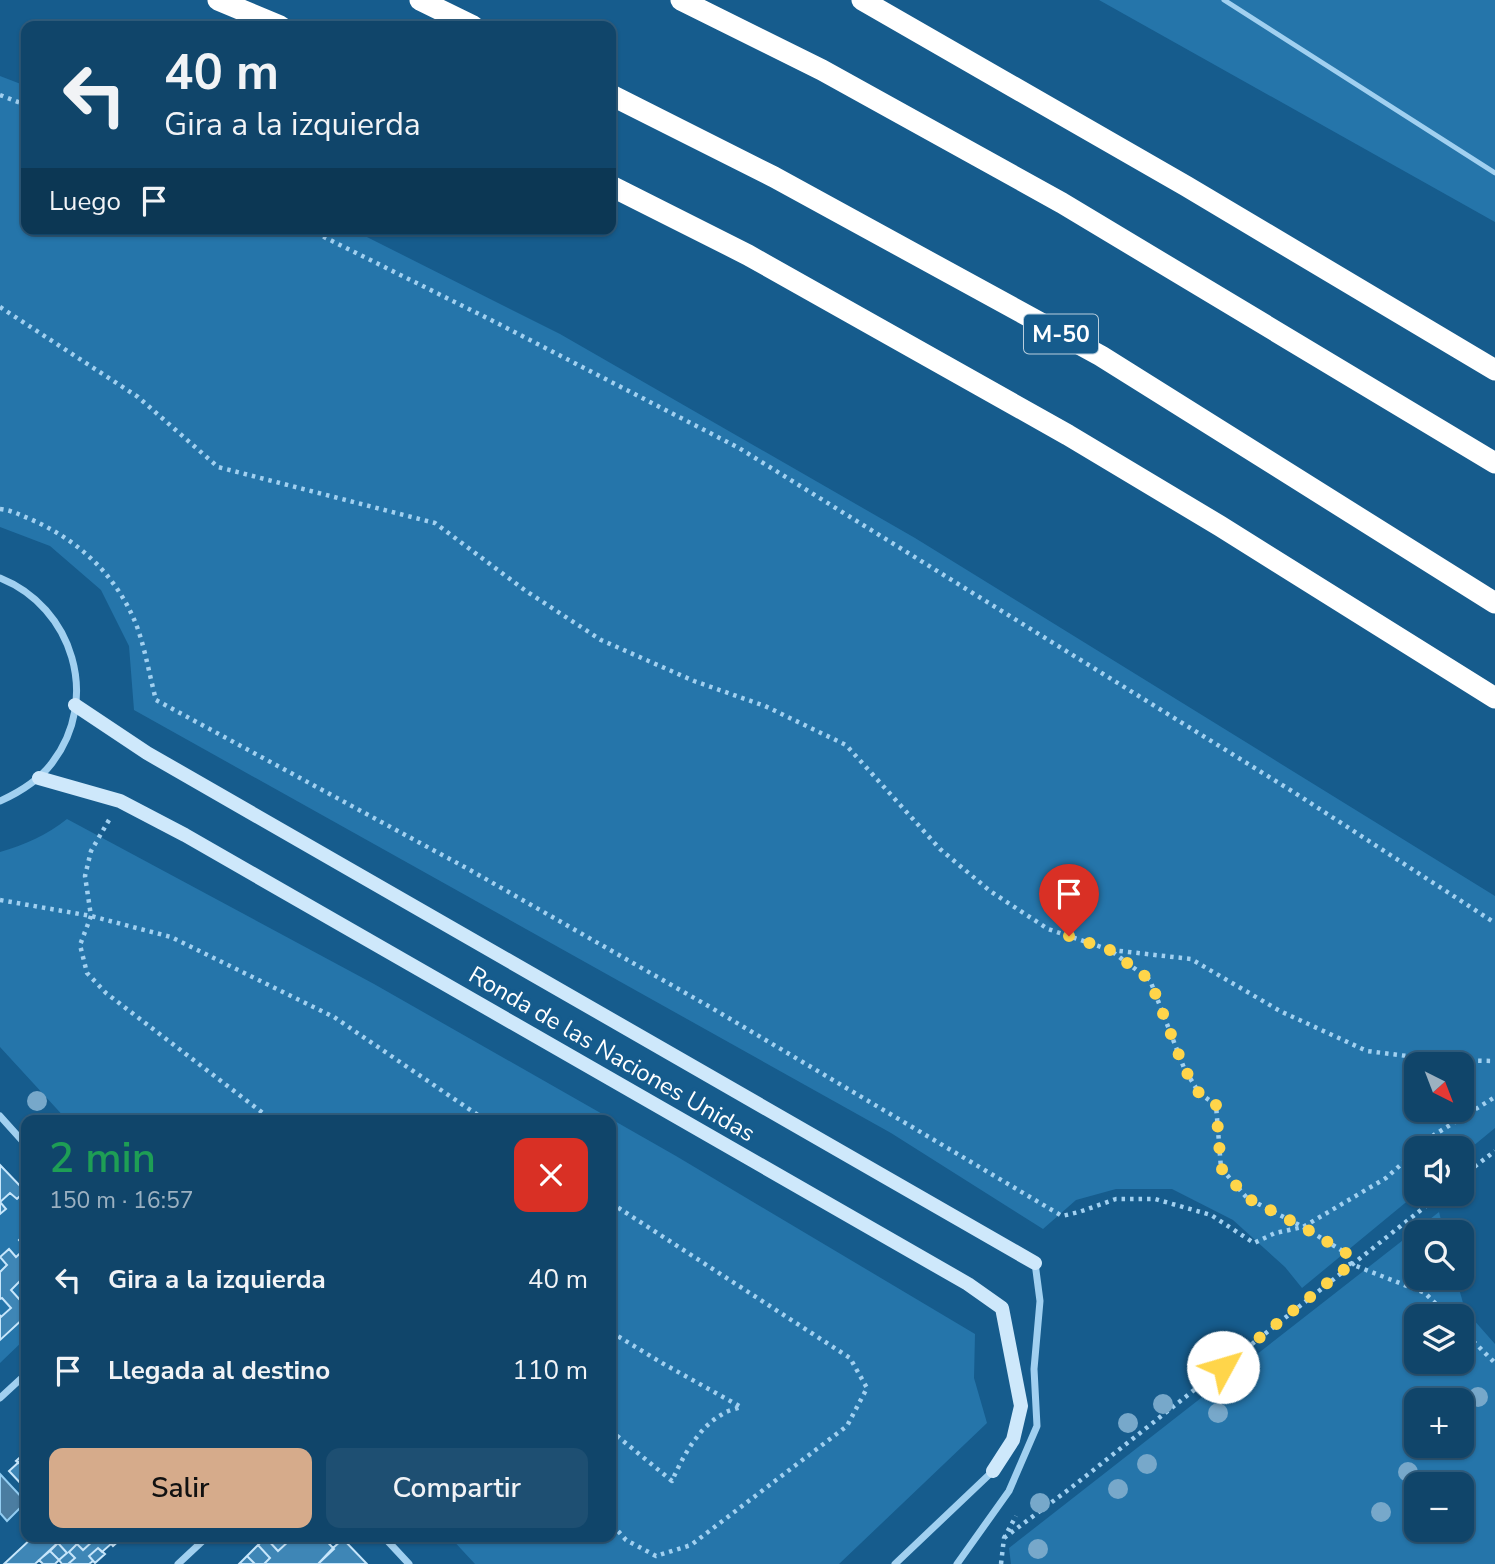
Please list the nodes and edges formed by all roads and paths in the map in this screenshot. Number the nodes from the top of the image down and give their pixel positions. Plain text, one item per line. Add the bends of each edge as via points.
1 (218, 0) edge
2 (420, 0) edge
3 (681, 0) edge
4 (862, 0) edge
5 (1224, 0) edge
6 (268, 21) edge
7 (463, 21) edge
8 (0, 95) edge
9 (616, 98) edge
10 (21, 103) edge
11 (1495, 173) edge
12 (616, 189) edge
13 (321, 235) edge
14 (0, 307) edge
15 (1495, 370) edge
16 (1495, 463) edge
17 (0, 509) edge
18 (0, 578) edge
19 (1495, 603) edge
20 (1495, 698) edge
21 (75, 705) junction
22 (39, 778) junction
23 (0, 800) edge
24 (120, 801) junction
25 (0, 900) edge
26 (91, 916) junction
27 (1495, 923) edge
28 (1110, 950) junction
29 (1495, 1061) edge
30 (1495, 1097) edge
31 (265, 1115) edge
32 (478, 1115) edge
33 (0, 1116) edge
34 (1433, 1136) edge
35 (21, 1139) edge
36 (1495, 1151) edge
37 (1404, 1162) edge
38 (1474, 1167) edge
39 (616, 1206) edge
40 (1426, 1206) edge
41 (1303, 1227) junction
42 (1035, 1263) joint
43 (1351, 1264) junction
44 (1435, 1304) edge
45 (616, 1335) edge
46 (1474, 1342) edge
47 (1495, 1363) edge
48 (21, 1379) edge
49 (0, 1398) edge
50 (616, 1435) edge
51 (993, 1471) joint
52 (616, 1529) edge
53 (202, 1542) edge
54 (389, 1542) edge
55 (178, 1564) edge
56 (409, 1564) edge
57 (895, 1564) edge
58 (957, 1564) edge
59 (1002, 1564) edge

1 - 6 highway
2 - 7 highway
3 - 16 highway via 822,70 1062,203
4 - 15 highway
5 - 11 lane
8 - 10 path
9 - 19 highway, M-50 via 774,177 1101,356
12 - 20 highway via 748,255 1068,435
13 - 27 path via 738,448 1295,793
14 - 28 path via 138,397 218,467 435,523 526,592 601,640 765,706 846,745 940,849 990,891 1048,929
17 - 41 path via 51,528 78,545 107,574 133,617 156,700 470,870 1062,1216 1116,1199 1155,1199 1210,1215 1254,1243
18 - 21 street via 37,599 59,625 77,680
21 - 22 street via 63,746
21 - 42 street, Ronda de las Naciones Unidas via 147,754
22 - 23 street
22 - 24 street, Ronda de las Naciones Unidas
24 - 26 path via 91,851 85,876
24 - 51 street, Ronda de las Naciones Unidas via 956,1277 1002,1308 1021,1406 1013,1440
25 - 26 path
26 - 31 path via 80,945 87,973 106,993
26 - 32 path via 170,937 334,1017
28 - 29 path via 1191,959 1280,1012 1367,1051
28 - 41 path via 1150,980 1184,1068 1199,1093 1216,1105 1221,1168 1247,1198
30 - 34 path
33 - 35 street
36 - 38 path
37 - 41 path via 1386,1178
39 - 52 path via 849,1358 867,1388 848,1426 691,1545 656,1556 626,1541
40 - 43 path
41 - 43 path via 1346,1253
42 - 58 street via 1040,1301 1034,1369 1037,1426 1009,1491
43 - 44 path via 1424,1293
43 - 59 path via 1004,1538
45 - 50 path via 741,1407 720,1415 702,1433 680,1461 672,1481
46 - 47 path
48 - 49 street
51 - 57 street
53 - 55 street
54 - 56 street

